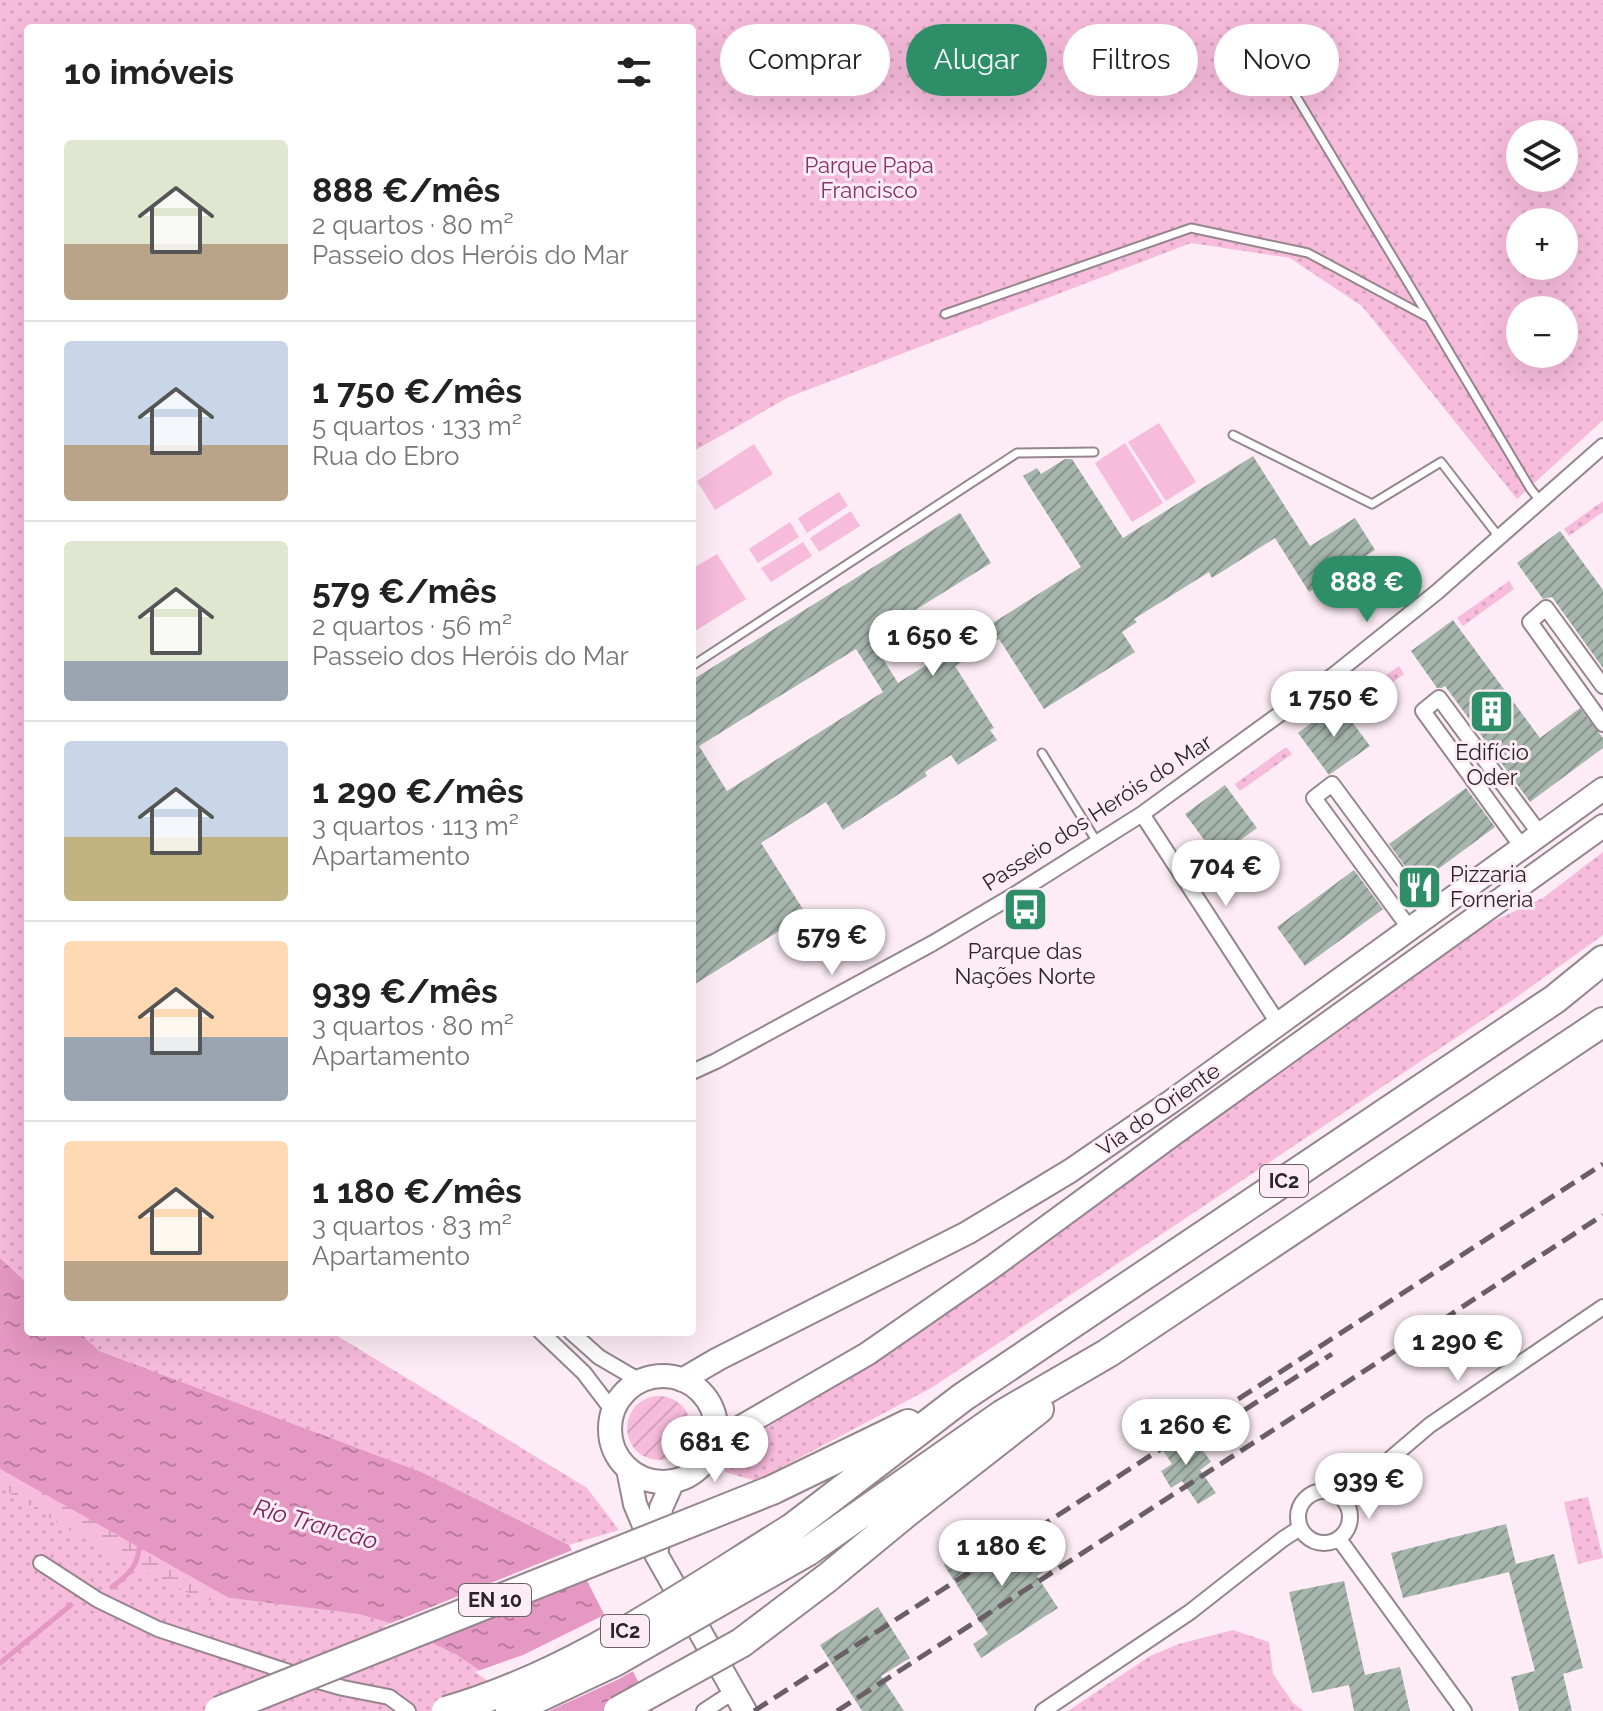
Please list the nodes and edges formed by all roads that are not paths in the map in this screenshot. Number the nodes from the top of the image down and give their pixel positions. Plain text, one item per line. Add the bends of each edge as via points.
1 (1296, 96) edge
2 (945, 314) dead end
3 (1429, 318) junction
4 (1233, 435) dead end
5 (1603, 446) edge
6 (1094, 452) dead end
7 (1541, 502) junction
8 (1499, 537) junction
9 (696, 663) edge
10 (1603, 686) edge
11 (1603, 724) edge
12 (1042, 753) dead end
13 (1603, 789) edge
14 (1142, 814) junction
15 (1603, 826) edge
16 (1540, 834) junction
17 (1097, 842) junction
18 (1522, 847) junction
19 (1429, 915) junction
20 (1410, 929) junction
21 (1603, 960) edge
22 (1345, 1012) junction
23 (1603, 1022) edge
24 (1278, 1023) junction
25 (696, 1070) edge
26 (1253, 1077) junction
27 (1603, 1307) edge
28 (545, 1336) edge
29 (575, 1336) edge
30 (1108, 1353) junction
31 (682, 1380) junction
32 (640, 1381) junction
33 (963, 1397) junction
34 (613, 1411) junction
35 (715, 1442) junction
36 (628, 1469) junction
37 (673, 1481) junction
38 (1343, 1499) junction
39 (1300, 1528) junction
40 (1339, 1539) junction
41 (656, 1554) junction
42 (41, 1563) dead end
43 (739, 1701) edge
44 (219, 1711) edge
45 (408, 1711) edge
46 (446, 1711) edge
47 (510, 1711) edge
48 (618, 1711) edge
49 (704, 1711) edge
50 (1043, 1711) edge
51 (1464, 1711) edge

1 - 3 lane
2 - 3 lane via 1191,228 1308,253
3 - 7 lane
4 - 8 lane via 1372,504 1441,462
5 - 7 street, Passeio dos Heróis do Mar
6 - 9 lane via 1017,453
7 - 8 street, Passeio dos Heróis do Mar
8 - 14 street, Passeio dos Heróis do Mar via 1335,674
10 - 11 street via 1546,608 1530,622
12 - 17 lane
13 - 16 street, Via do Oriente
14 - 17 street, Passeio dos Heróis do Mar
14 - 24 street
15 - 22 street, Via do Oriente
16 - 18 street, Via do Oriente
16 - 18 street via 1439,698 1423,711
17 - 25 street, Passeio dos Heróis do Mar via 933,943
18 - 19 street, Via do Oriente
19 - 20 street, Via do Oriente
19 - 20 street via 1332,784 1314,798
20 - 24 street, Via do Oriente
21 - 33 highway, IC2 via 1555,999
22 - 24 street
22 - 26 street, Via do Oriente
23 - 30 highway, IC2
24 - 26 street
24 - 31 street, Via do Oriente via 1070,1171 967,1233
26 - 35 street, Via do Oriente via 867,1354
27 - 38 street via 1430,1425
28 - 34 street
29 - 32 street
30 - 47 highway, IC2, bridge via 1003,1414 808,1551 614,1662
30 - 48 highway, bridge via 741,1643
31 - 32 street via 661,1376
31 - 35 street via 710,1405
32 - 34 street
33 - 44 highway, EN 10, bridge via 772,1490
33 - 46 highway, IC2, bridge via 792,1528 605,1643 529,1681
34 - 36 street via 612,1446
35 - 37 street via 692,1474
36 - 37 street via 641,1478
36 - 41 street via 635,1504
37 - 41 street via 661,1508
38 - 39 street via 1327,1491 1309,1495 1299,1510
38 - 40 street via 1350,1515
39 - 40 street via 1313,1541
39 - 50 street via 1190,1612
40 - 51 street
41 - 43 street
42 - 45 street via 98,1600 158,1629 301,1676 389,1697
43 - 49 street

